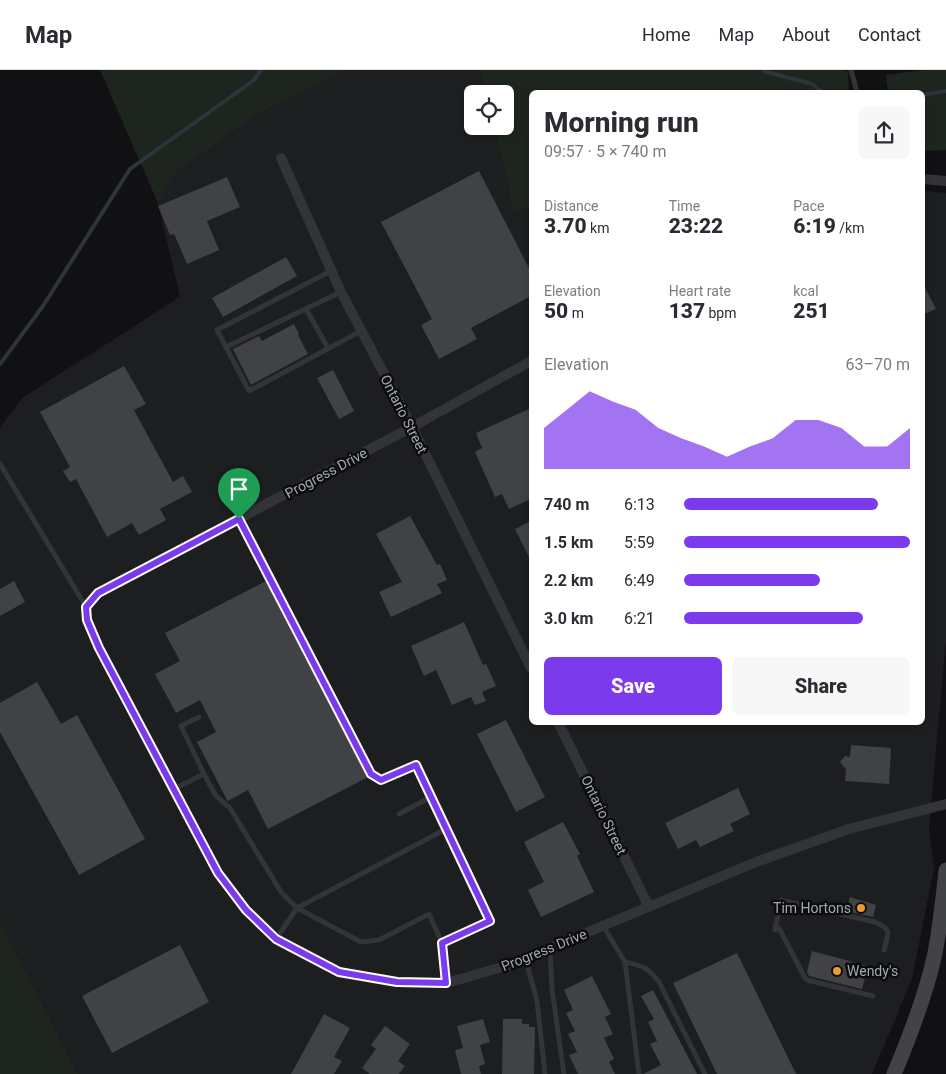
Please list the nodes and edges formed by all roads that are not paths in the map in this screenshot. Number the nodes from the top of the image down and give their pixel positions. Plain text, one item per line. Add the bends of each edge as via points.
1 (851, 70) edge
2 (856, 90) edge
3 (281, 158) dead end
4 (925, 179) edge
5 (946, 181) edge
6 (331, 271) junction
7 (340, 292) junction
8 (306, 309) junction
9 (361, 330) junction
10 (226, 347) junction
11 (328, 348) junction
12 (529, 362) edge
13 (412, 427) junction
14 (0, 464) edge
15 (239, 519) junction
16 (86, 607) junction
17 (529, 664) edge
18 (199, 717) dead end
19 (559, 725) edge
20 (204, 774) junction
21 (174, 789) junction
22 (431, 797) junction
23 (946, 804) edge
24 (399, 814) dead end
25 (446, 829) junction
26 (946, 870) edge
27 (649, 907) junction
28 (297, 908) junction
29 (603, 926) junction
30 (276, 939) junction
31 (442, 943) junction
32 (550, 948) junction
33 (884, 950) dead end
34 (526, 960) junction
35 (625, 962) junction
36 (446, 983) junction
37 (873, 996) dead end
38 (545, 1074) edge
39 (564, 1074) edge
40 (639, 1074) edge
41 (704, 1074) edge
42 (894, 1074) edge

1 - 2 lane
3 - 6 street, Ontario Street
4 - 5 street
6 - 7 street, Ontario Street
6 - 10 lane via 217,330
7 - 8 lane
7 - 9 street, Ontario Street
8 - 10 lane
8 - 11 lane
9 - 11 lane
9 - 13 street, Ontario Street
10 - 11 lane via 249,391
12 - 13 street, Progress Drive
13 - 15 street, Progress Drive
13 - 17 street, Ontario Street
14 - 16 lane
15 - 16 street, Progress Drive via 98,593
15 - 22 lane via 371,774 381,780 416,765
16 - 21 street, Progress Drive via 87,620 99,648
18 - 20 lane via 180,726
19 - 27 street, Ontario Street
20 - 21 lane
20 - 28 lane via 216,796 230,808 281,892
21 - 30 street, Progress Drive via 218,873 246,910
22 - 24 lane
22 - 25 lane
23 - 27 street, Progress Drive via 850,829 756,862
25 - 28 lane
25 - 31 lane via 490,921
26 - 42 main road via 933,959
27 - 29 street, Progress Drive
28 - 30 lane
28 - 31 lane via 361,942 379,940 429,914
29 - 32 street, Progress Drive
29 - 35 lane
30 - 36 street, Progress Drive via 339,972 397,982
31 - 36 lane
32 - 34 street, Progress Drive
32 - 39 lane via 552,989
33 - 37 lane via 888,932 884,926 781,900 777,929 805,978
34 - 36 street, Progress Drive
34 - 38 lane via 537,1001
35 - 40 lane
35 - 41 lane via 642,966 659,982

